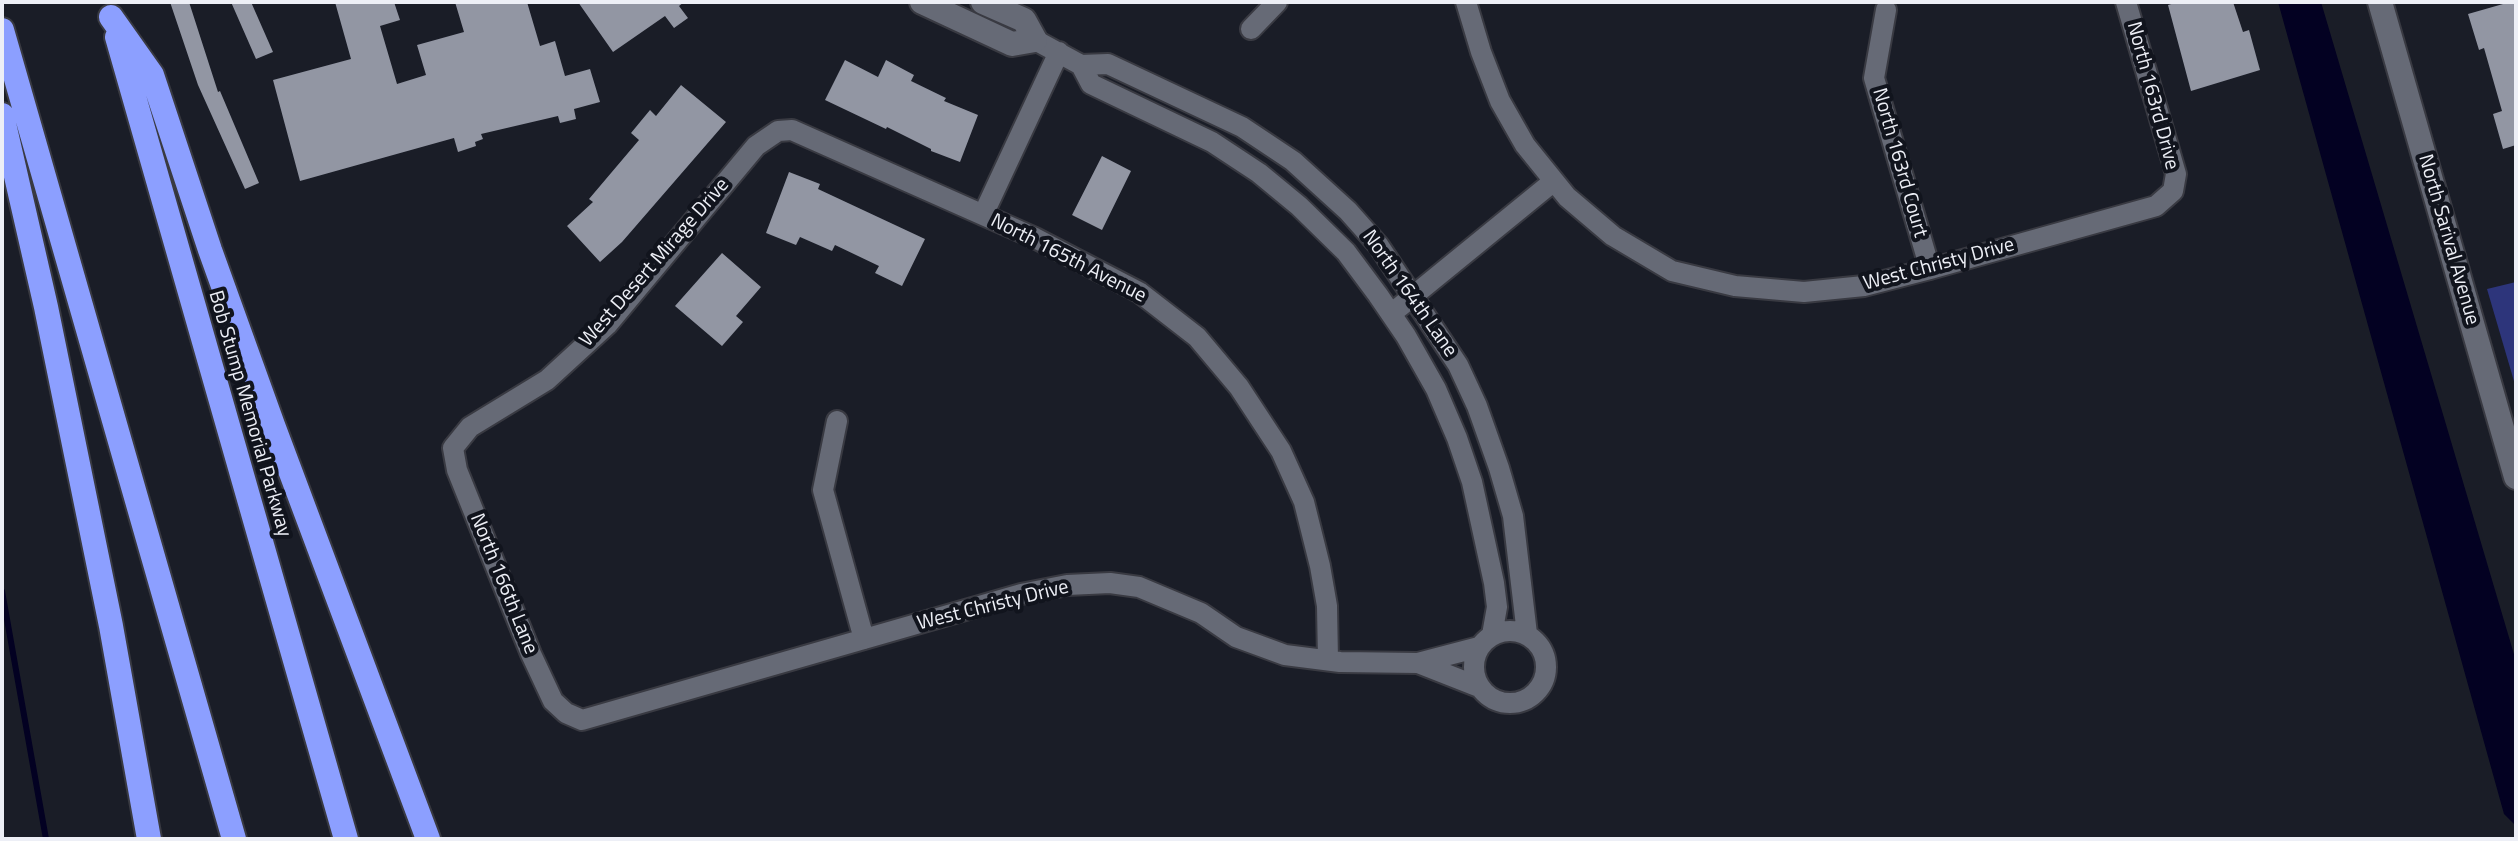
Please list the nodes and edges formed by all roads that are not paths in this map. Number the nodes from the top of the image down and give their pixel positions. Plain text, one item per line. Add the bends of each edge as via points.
1 (922, 2) edge
2 (983, 2) edge
3 (1277, 2) edge
4 (1466, 2) edge
5 (2126, 2) edge
6 (2380, 2) edge
7 (109, 10) edge
8 (1886, 10) dead end
9 (1251, 29) dead end
10 (2, 30) edge
11 (1035, 40) junction
12 (1059, 52) junction
13 (1081, 65) junction
14 (2, 115) edge
15 (778, 131) joint
16 (1554, 181) junction
17 (2173, 191) joint
18 (983, 215) junction
19 (1930, 269) junction
20 (1414, 295) junction
21 (1391, 314) junction
22 (837, 421) dead end
23 (453, 448) joint
24 (2516, 477) edge
25 (1527, 634) junction
26 (864, 639) junction
27 (1486, 641) junction
28 (1328, 660) junction
29 (1418, 663) junction
30 (1479, 687) junction
31 (566, 713) joint
32 (149, 839) edge
33 (234, 839) edge
34 (346, 839) edge
35 (428, 839) edge

1 - 11 main road via 1012,44
2 - 11 main road via 1024,20
3 - 9 street
4 - 16 street, West Christy Drive via 1500,101
5 - 17 street, North 163rd Drive via 2176,174
6 - 24 main road, North Sarival Avenue
7 - 34 highway, Bob Stump Memorial Parkway
7 - 35 highway via 152,75 210,250
8 - 19 street, North 163rd Court via 1874,78
10 - 33 highway
11 - 12 street, North 164th Lane
12 - 13 street, North 164th Lane
12 - 18 street
13 - 20 street, North 164th Lane via 1108,64 1231,121 1280,152 1348,211
13 - 21 street, North 164th Lane via 1091,84 1212,142 1259,173 1346,252
14 - 32 highway via 111,626
15 - 18 street, North 165th Avenue via 792,130
15 - 23 street, West Desert Mirage Drive via 756,146 607,325 547,380 470,427
16 - 19 street, West Christy Drive via 1613,236 1672,271 1735,286 1804,292 1864,286
16 - 20 street
17 - 19 street, West Christy Drive via 2156,206
18 - 28 street, North 165th Avenue via 1139,292 1197,337 1239,387 1281,451 1304,502 1327,606
20 - 21 street
20 - 25 street, North 164th Lane via 1458,365 1499,468 1513,516
21 - 27 street, North 164th Lane via 1436,389 1472,482 1497,607
22 - 26 street via 823,490
23 - 31 street, North 166th Lane via 457,470 531,654 553,701
25 - 27 street via 1516,631
25 - 30 street, North 164th Lane via 1543,651 1546,663 1534,695 1511,704
26 - 28 street, West Christy Drive via 1021,594 1110,583 1139,587 1201,613 1236,637 1285,655
26 - 31 street, West Christy Drive via 582,720
27 - 29 street
27 - 30 street, North 164th Lane via 1473,664
28 - 29 street, West Christy Drive
29 - 30 street

